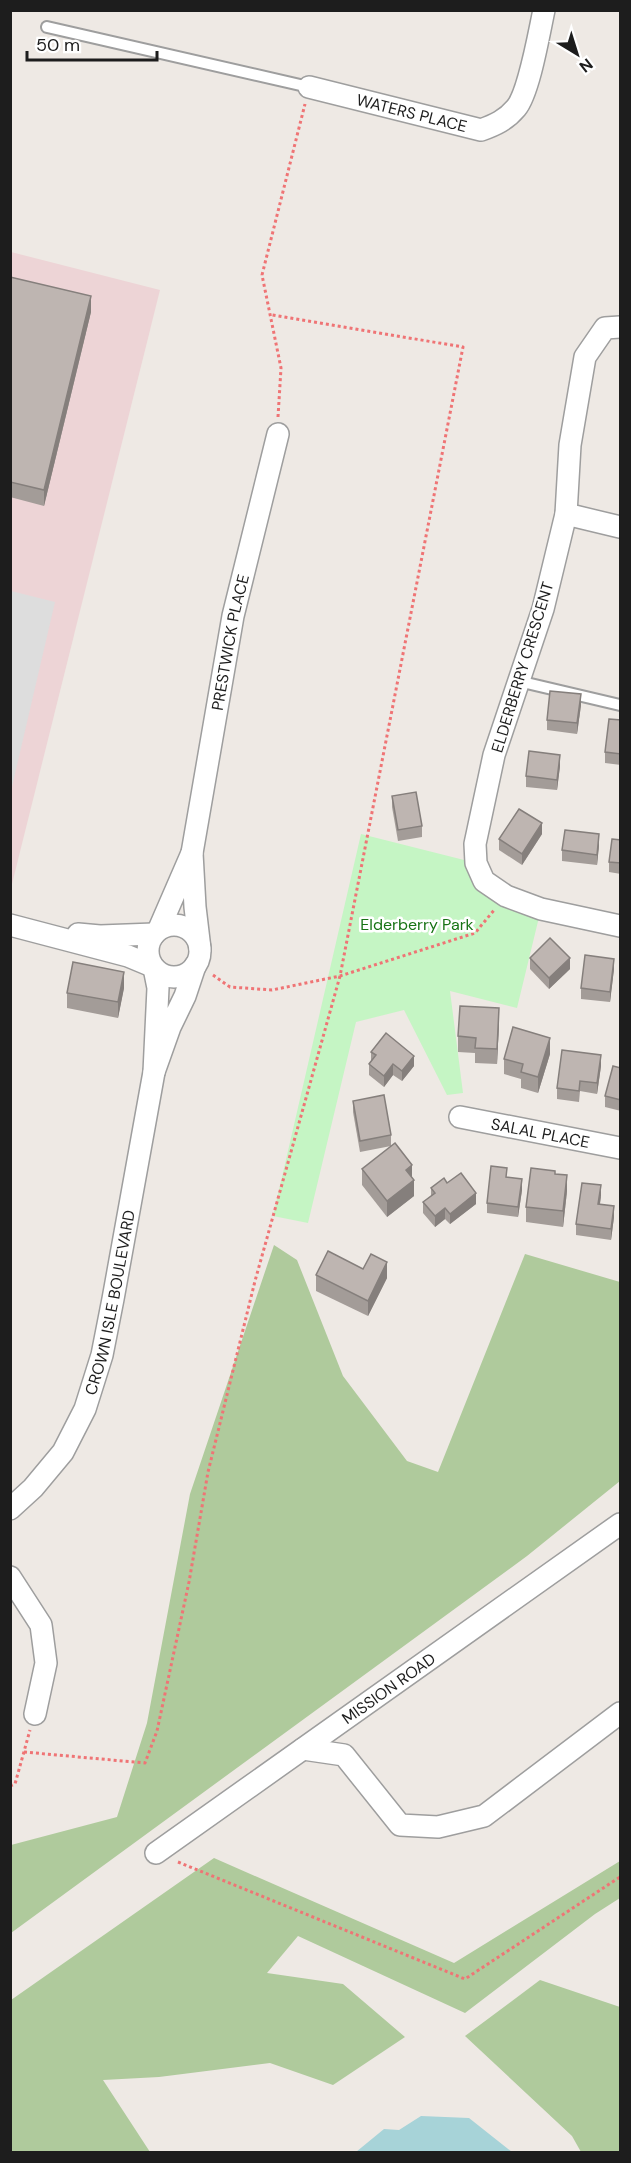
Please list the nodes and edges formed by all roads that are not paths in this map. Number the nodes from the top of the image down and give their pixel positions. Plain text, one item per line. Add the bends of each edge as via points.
1 (544, 10) edge
2 (47, 27) dead end
3 (309, 87) joint
4 (621, 327) edge
5 (278, 434) road end
6 (566, 514) junction
7 (621, 526) edge
8 (518, 681) junction
9 (621, 705) edge
10 (192, 853) junction
11 (10, 925) edge
12 (621, 926) edge
13 (36, 931) junction
14 (157, 931) junction
15 (197, 960) junction
16 (153, 967) junction
17 (154, 1071) junction
18 (460, 1117) dead end
19 (621, 1148) edge
20 (10, 1509) edge
21 (621, 1524) edge
22 (10, 1578) edge
23 (621, 1713) edge
24 (34, 1714) road end
25 (303, 1749) junction
26 (156, 1853) road end

1 - 3 street, WATERS PLACE via 529,78 518,107 500,123 481,130
2 - 3 lane
4 - 6 street, ELDERBERRY CRESCENT via 605,328 585,357 570,445
5 - 10 street, PRESTWICK PLACE via 233,616
6 - 7 street
6 - 8 street, ELDERBERRY CRESCENT via 543,609
8 - 9 lane
8 - 12 street, ELDERBERRY CRESCENT via 494,755 475,844 476,863 484,881 506,896 541,909
10 - 14 street, PRESTWICK PLACE
10 - 15 street, PRESTWICK PLACE
11 - 13 street
13 - 14 street via 100,936
13 - 16 street via 128,956
14 - 15 street via 168,925 185,927 198,940
14 - 16 street, PRESTWICK PLACE via 147,950
15 - 16 street via 184,975 177,977 163,975
15 - 17 street, CROWN ISLE BOULEVARD
16 - 17 street, CROWN ISLE BOULEVARD via 158,988
17 - 20 street, CROWN ISLE BOULEVARD via 102,1355 85,1409 63,1452
18 - 19 street, SALAL PLACE
21 - 25 street, MISSION ROAD
22 - 24 street via 41,1625 46,1663
23 - 25 street via 484,1816 438,1827 400,1825 344,1755
25 - 26 street, MISSION ROAD

